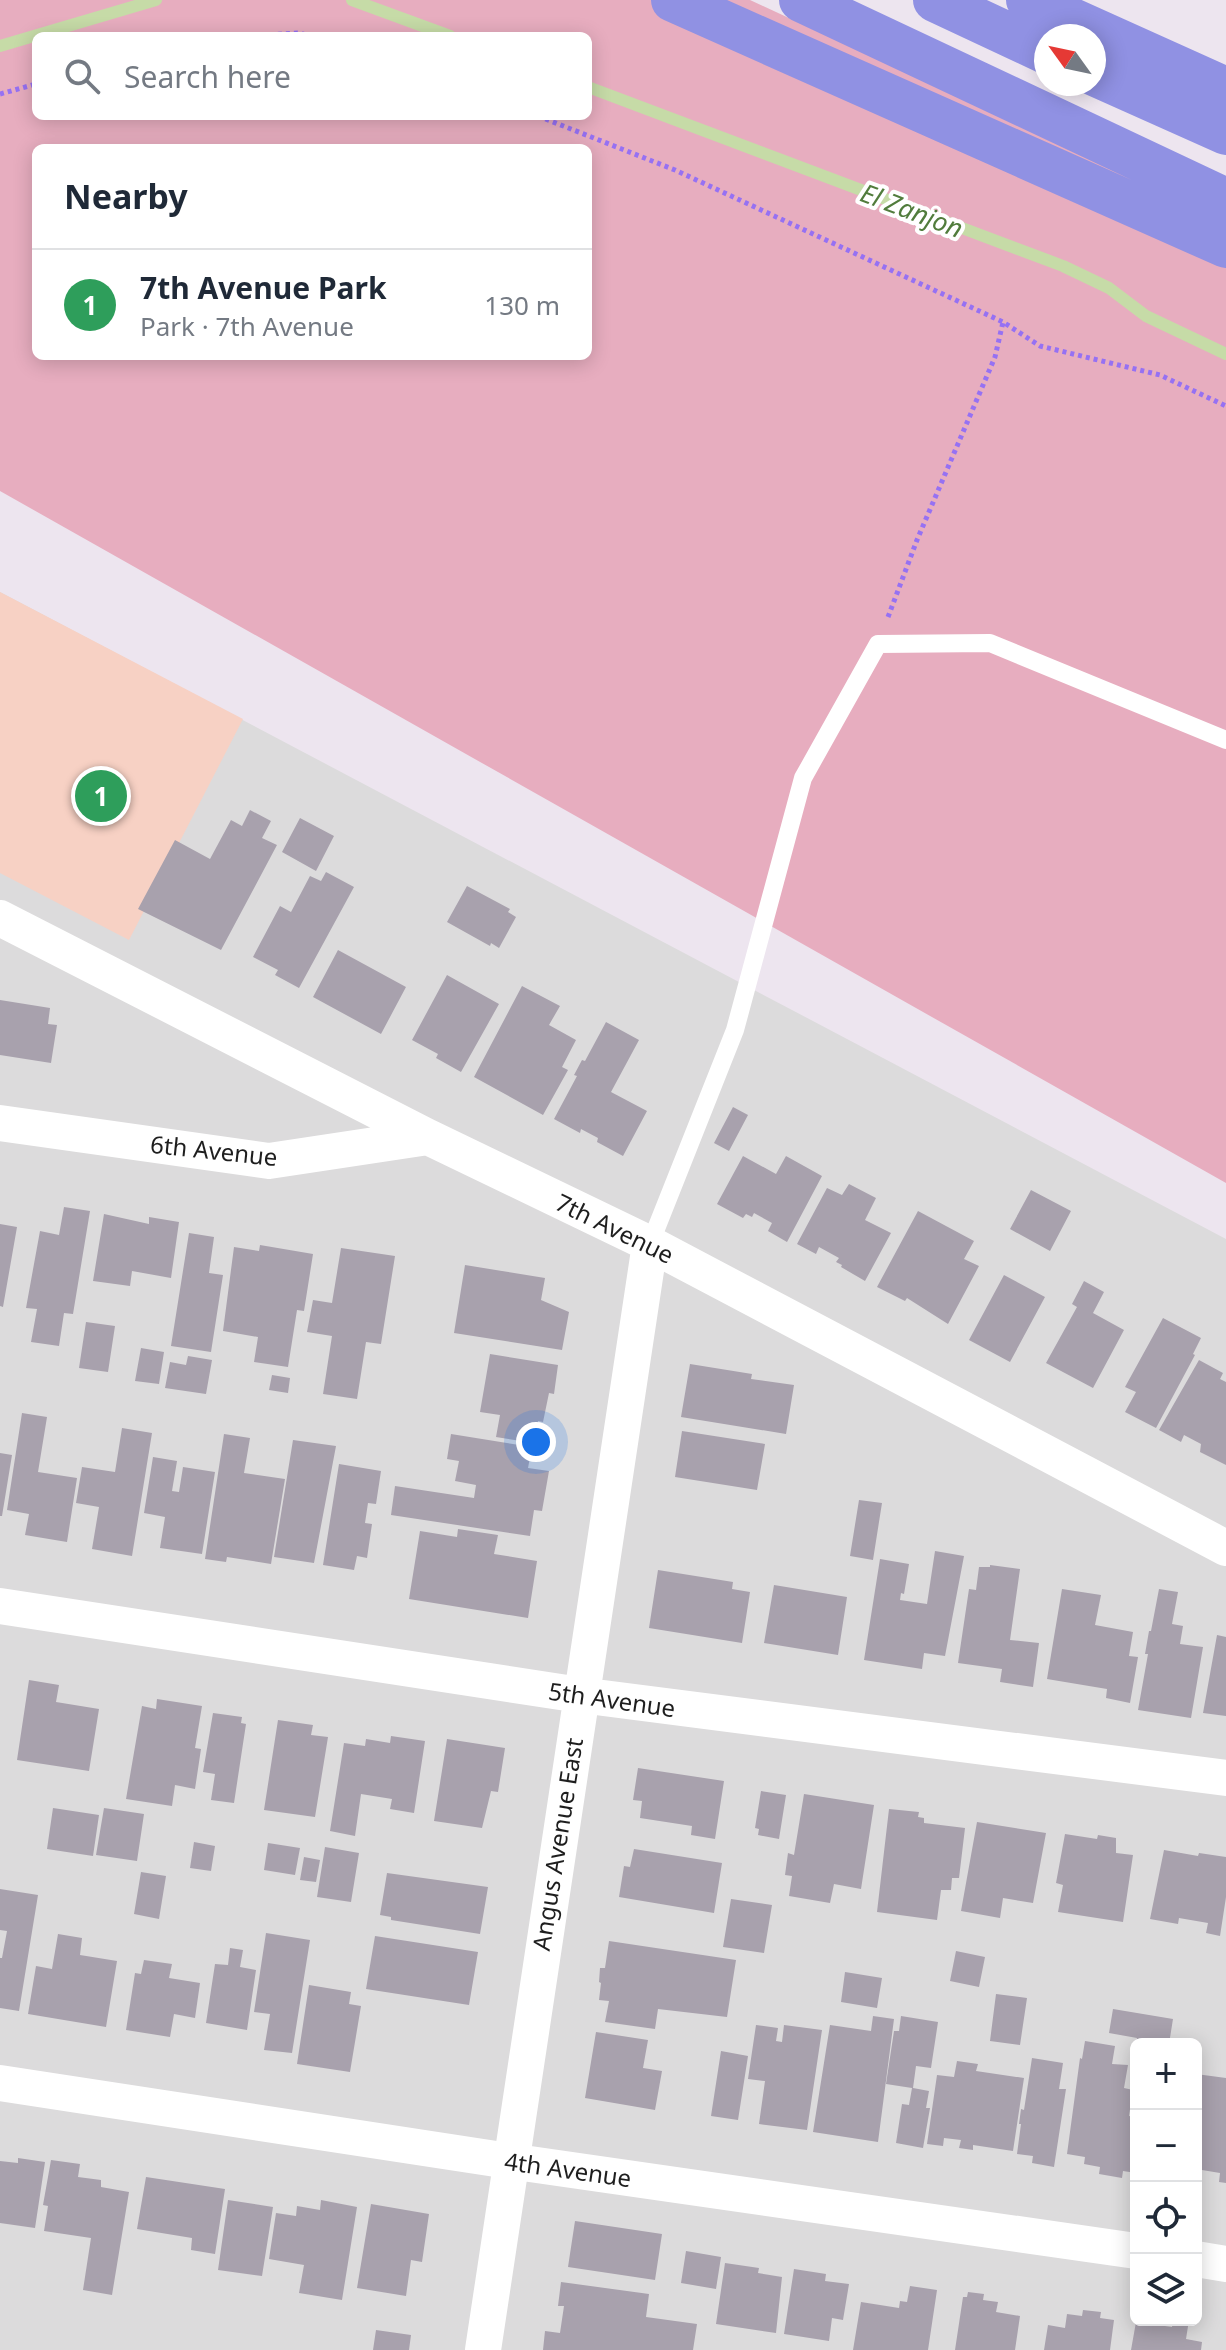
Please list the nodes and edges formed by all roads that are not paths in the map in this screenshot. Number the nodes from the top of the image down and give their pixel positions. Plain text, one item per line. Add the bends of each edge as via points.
1 (673, 0) edge
2 (801, 0) edge
3 (935, 0) edge
4 (1028, 0) edge
5 (1034, 46) edge
6 (1106, 79) edge
7 (1226, 89) edge
8 (1226, 133) edge
9 (1226, 200) edge
10 (1226, 246) edge
11 (1226, 740) edge
12 (0, 918) edge
13 (0, 1123) edge
14 (428, 1137) junction
15 (650, 1244) junction
16 (1226, 1548) edge
17 (0, 1606) edge
18 (580, 1695) junction
19 (1226, 1778) edge
20 (0, 2083) edge
21 (509, 2161) junction
22 (1130, 2250) edge
23 (1202, 2260) edge
24 (1226, 2264) edge
25 (483, 2350) edge

1 - 10 highway
2 - 9 highway
3 - 5 highway
4 - 7 highway
6 - 8 highway
11 - 15 lane via 990,643 878,644 803,778 735,1030
12 - 14 street, 7th Avenue
13 - 14 street, 6th Avenue via 269,1161
14 - 15 street, 7th Avenue
15 - 16 street, 7th Avenue
15 - 18 street, Angus Avenue East
17 - 18 street, 5th Avenue
18 - 19 street, 5th Avenue
18 - 21 street, Angus Avenue East
20 - 21 street, 4th Avenue
21 - 22 street, 4th Avenue
21 - 25 street, Angus Avenue East
23 - 24 street

